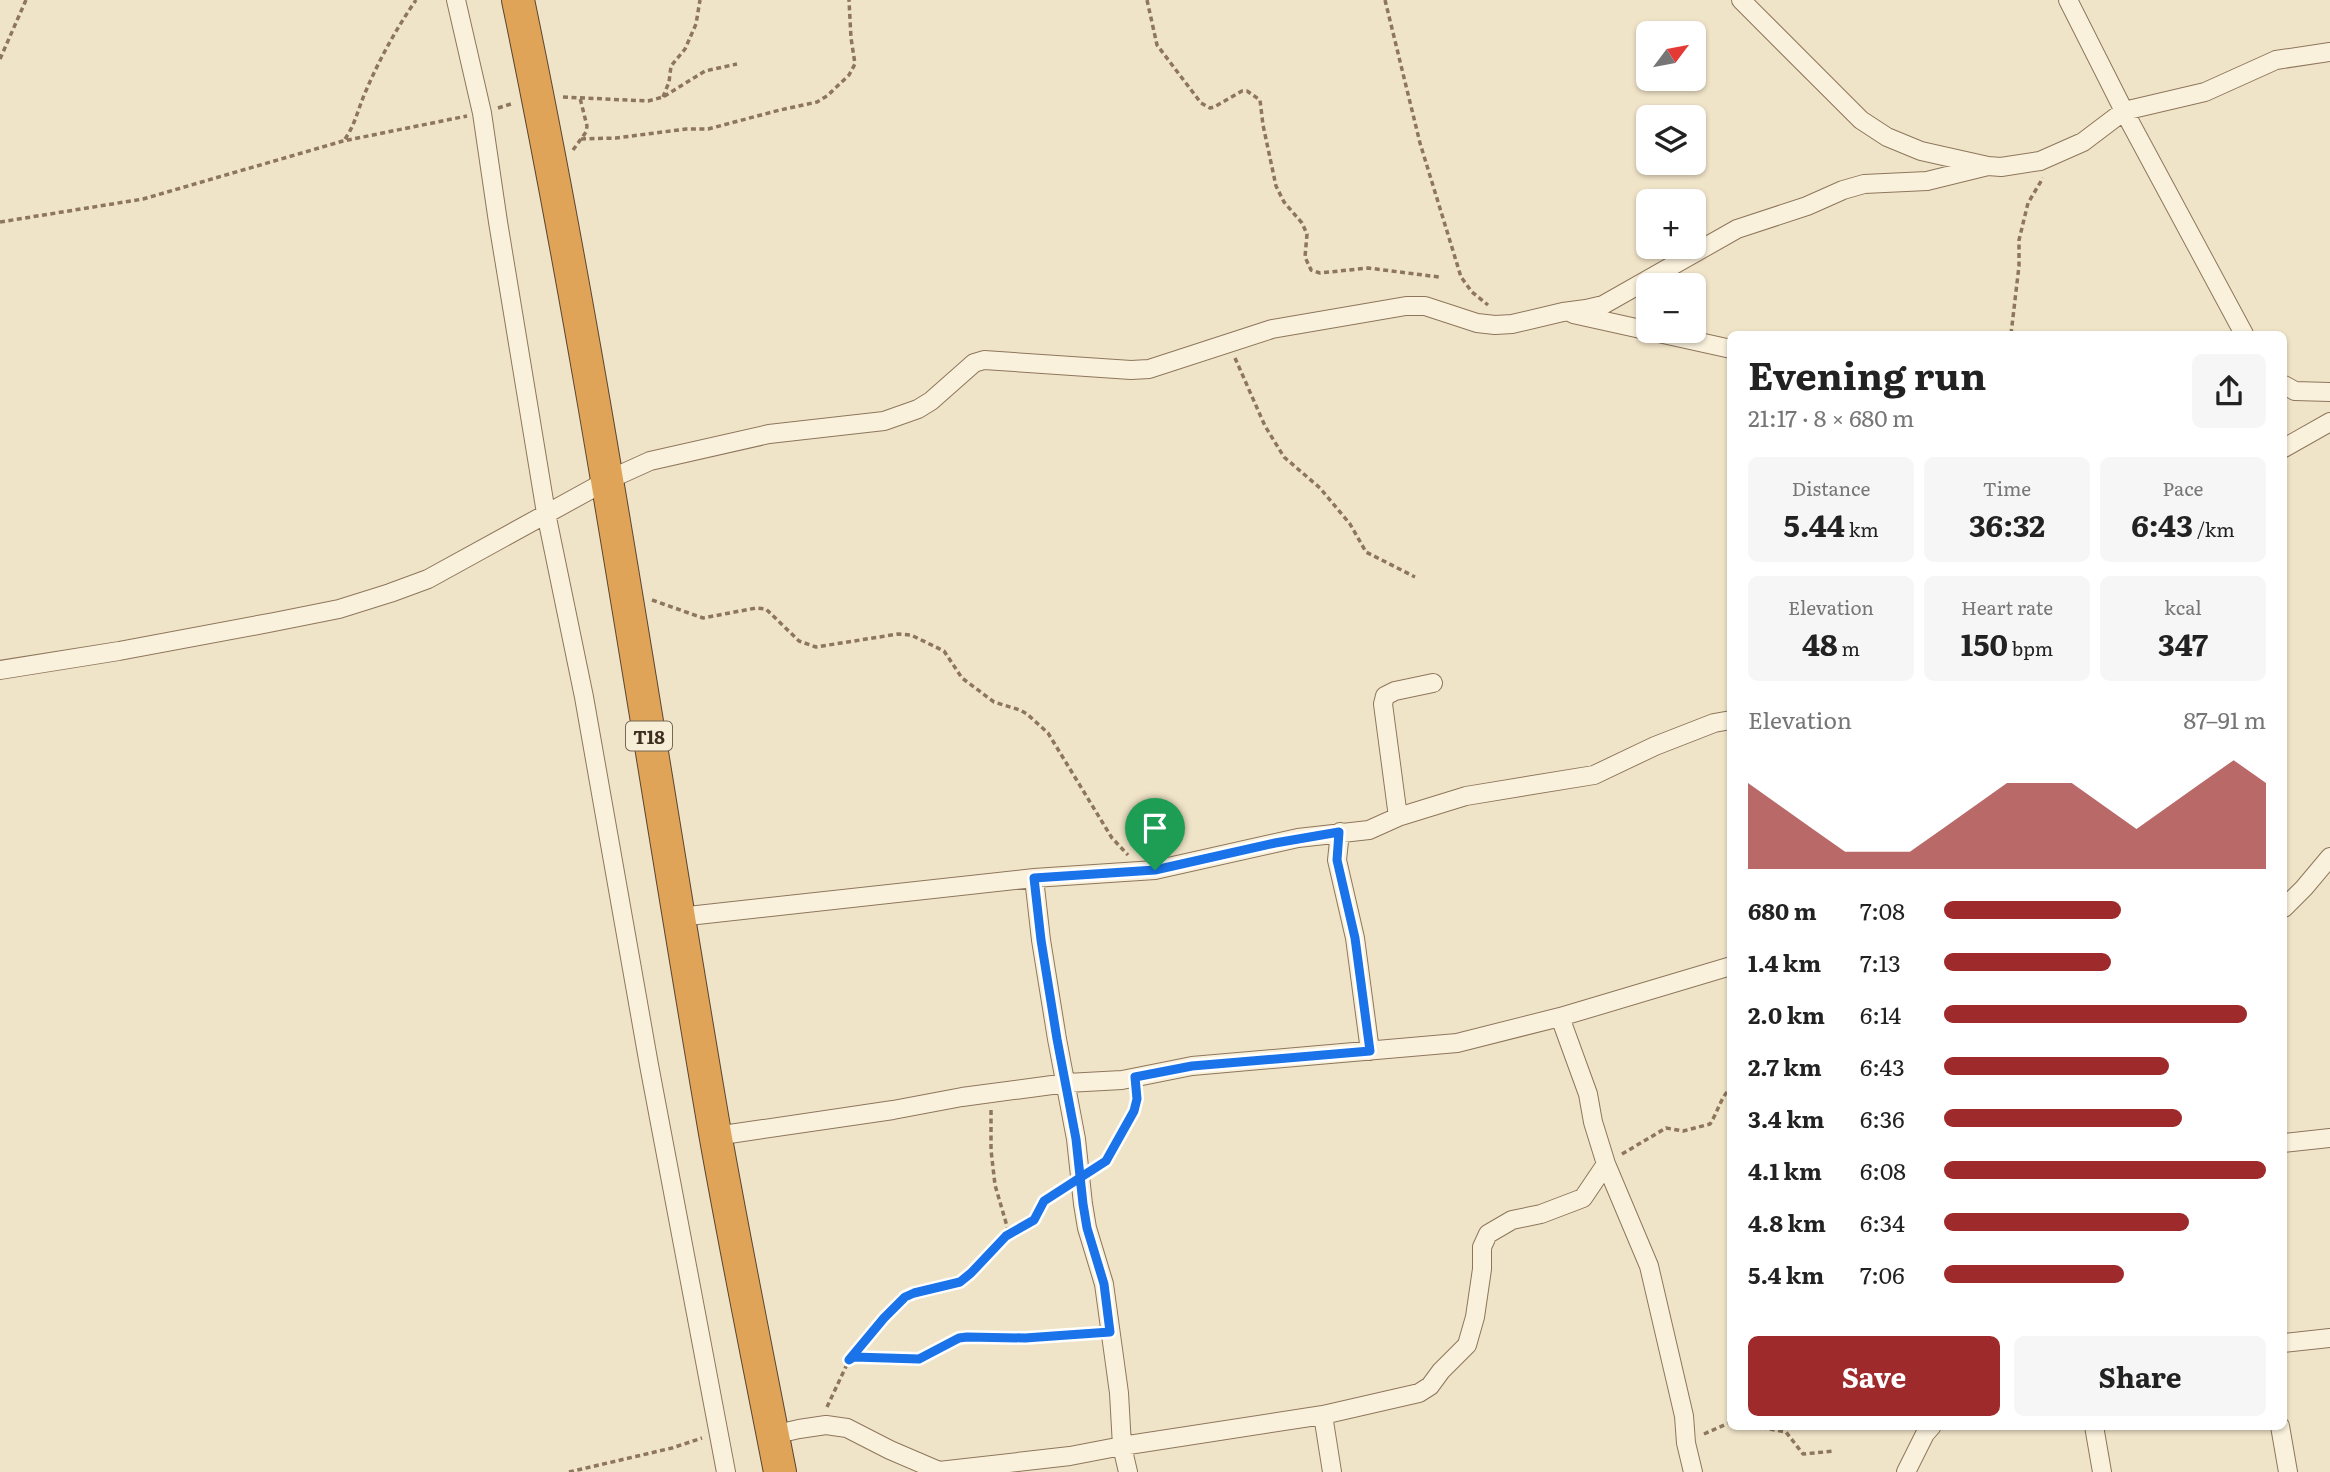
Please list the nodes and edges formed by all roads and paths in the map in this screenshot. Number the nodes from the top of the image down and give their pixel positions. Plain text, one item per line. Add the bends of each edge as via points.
1 (26, 0) edge
2 (416, 0) edge
3 (456, 0) edge
4 (518, 0) edge
5 (700, 0) edge
6 (849, 0) edge
7 (1147, 0) edge
8 (1385, 0) edge
9 (1741, 0) edge
10 (2068, 0) edge
11 (2330, 52) edge
12 (0, 60) edge
13 (737, 64) dead end
14 (538, 95) junction
15 (663, 97) junction
16 (580, 98) junction
17 (2124, 111) junction
18 (482, 113) junction
19 (581, 139) junction
20 (343, 141) junction
21 (2052, 156) junction
22 (1987, 166) junction
23 (554, 186) junction
24 (0, 222) edge
25 (1439, 277) dead end
26 (1563, 312) junction
27 (1512, 324) junction
28 (2011, 331) edge
29 (2242, 331) edge
30 (1228, 343) junction
31 (1727, 348) edge
32 (2287, 389) edge
33 (2330, 392) edge
34 (2330, 422) edge
35 (2287, 446) edge
36 (608, 480) junction
37 (546, 513) junction
38 (1415, 577) dead end
39 (624, 583) junction
40 (0, 670) edge
41 (1433, 683) dead end
42 (1727, 721) edge
43 (1398, 817) junction
44 (1339, 832) junction
45 (2330, 856) edge
46 (1155, 870) junction
47 (1034, 878) junction
48 (2287, 905) edge
49 (679, 917) junction
50 (1727, 967) edge
51 (1560, 1017) junction
52 (1370, 1051) junction
53 (1135, 1077) junction
54 (1067, 1083) junction
55 (1727, 1092) edge
56 (991, 1094) junction
57 (716, 1136) junction
58 (2330, 1138) edge
59 (2287, 1143) edge
60 (1606, 1164) junction
61 (1080, 1176) junction
62 (1009, 1234) junction
63 (1110, 1332) junction
64 (2330, 1338) edge
65 (2287, 1343) edge
66 (849, 1360) junction
67 (1323, 1415) junction
68 (1727, 1423) edge
69 (820, 1426) junction
70 (720, 1430) junction
71 (1775, 1430) edge
72 (1928, 1430) edge
73 (2095, 1430) edge
74 (2281, 1430) edge
75 (773, 1435) junction
76 (1686, 1443) junction
77 (1122, 1446) junction
78 (1835, 1451) dead end
79 (569, 1472) edge
80 (726, 1472) edge
81 (780, 1472) edge
82 (1128, 1472) edge
83 (1332, 1472) edge
84 (1692, 1472) edge
85 (1906, 1472) edge
86 (2102, 1472) edge
87 (2288, 1472) edge

1 - 12 path
2 - 20 path via 391,36 354,126
3 - 18 street
4 - 14 highway, T18
5 - 15 path via 696,24 671,66
6 - 19 path via 854,69 817,102 708,129
7 - 25 path via 1157,45 1201,103 1214,107 1242,91 1260,100 1276,186 1307,233 1305,257 1311,270 1320,274 1368,268
8 - 27 path via 1420,143 1461,276 1472,292
9 - 22 street via 1861,120 1920,151
10 - 17 street
11 - 17 street via 2276,60 2206,92
13 - 15 path via 705,71
14 - 16 path
14 - 18 path
14 - 23 highway, T18
15 - 16 path via 648,101
16 - 19 path via 587,127
17 - 21 street via 2083,142
17 - 29 street
18 - 20 path
18 - 37 street
19 - 23 path
20 - 24 path via 143,199
21 - 22 street via 2030,163
21 - 28 path via 2024,216
22 - 26 street via 1927,181 1853,186 1737,229 1603,304
23 - 36 highway, T18
26 - 27 street
26 - 31 street
27 - 30 street via 1477,323 1425,306 1406,306 1272,329
30 - 36 street via 1142,370 984,360 974,363 918,409 884,421 769,435 664,456
30 - 38 path via 1284,457 1320,488 1366,552
32 - 33 street
34 - 35 street
36 - 37 street
36 - 39 highway, T18
37 - 40 street via 428,579 339,609
37 - 70 street
39 - 46 path via 659,604 695,617 766,609 789,634 809,646 898,634 939,648 962,678 994,702 1020,710 1048,733 1121,849
39 - 49 highway, T18
41 - 43 street via 1385,696
42 - 43 street via 1655,746 1594,775 1466,796
43 - 44 street via 1369,830
44 - 46 street
44 - 52 street via 1337,860 1355,938
45 - 48 street
46 - 47 street
47 - 49 street
47 - 54 street
49 - 57 highway, T18
50 - 51 street
51 - 52 street via 1457,1043
51 - 60 street via 1588,1094
52 - 53 street via 1192,1066
53 - 54 street
53 - 61 path via 1137,1099 1127,1125 1106,1161
54 - 56 street
54 - 61 street
55 - 60 path via 1710,1124 1683,1131 1666,1128
56 - 57 street
56 - 62 path via 995,1185
57 - 75 highway, T18
58 - 59 street
60 - 67 street via 1583,1198 1513,1220 1488,1234 1467,1345 1430,1385 1419,1393
60 - 76 street via 1650,1266
61 - 62 path via 1044,1201 1034,1220
61 - 63 street
62 - 66 path via 960,1282 914,1293 898,1303
63 - 66 path via 967,1337 919,1359
63 - 77 street
64 - 65 street
66 - 69 path
67 - 77 street
67 - 83 street
68 - 76 path
69 - 75 street
69 - 77 street via 848,1428 939,1471 1070,1457
70 - 79 path via 672,1448
70 - 80 street
71 - 78 path via 1786,1432 1803,1454
72 - 85 street
73 - 86 street
74 - 87 street
75 - 81 highway, T18
76 - 84 street
77 - 82 street

